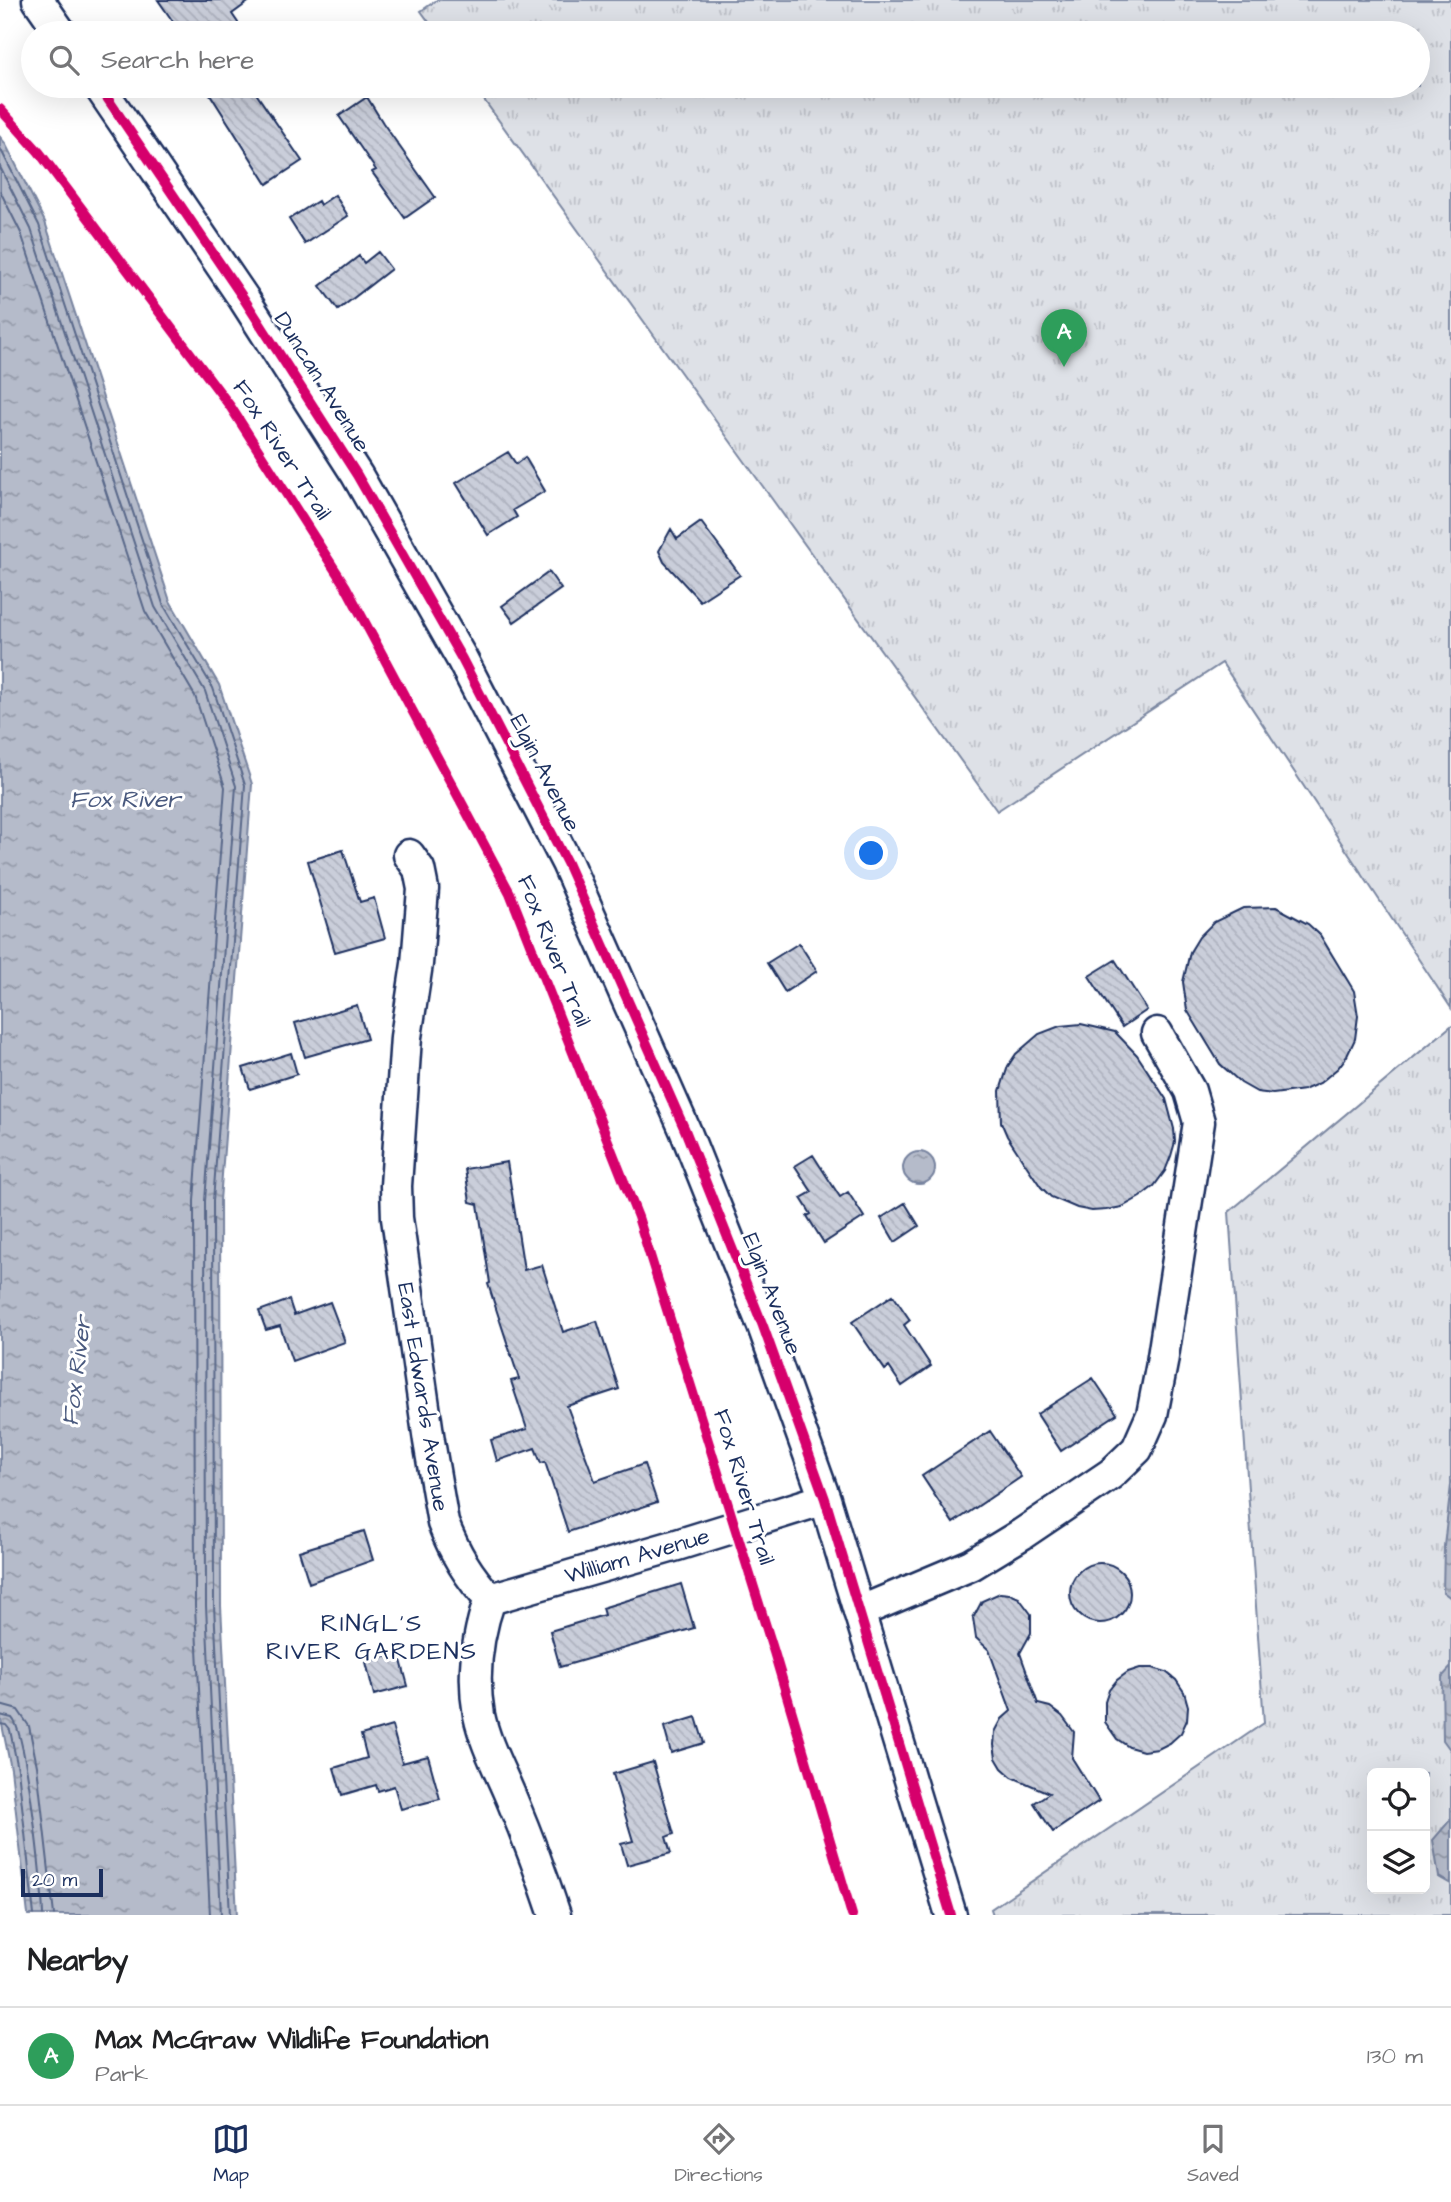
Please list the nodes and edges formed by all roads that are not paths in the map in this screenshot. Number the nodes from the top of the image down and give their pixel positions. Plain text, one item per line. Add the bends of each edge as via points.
1 (38, 0) edge
2 (53, 21) edge
3 (107, 98) edge
4 (491, 713) joint
5 (409, 855) dead end
6 (1157, 1033) dead end
7 (824, 1499) junction
8 (490, 1599) junction
9 (859, 1612) junction
10 (555, 1915) edge
11 (951, 1915) edge

1 - 2 street
3 - 4 street, Duncan Avenue via 302,386 401,550
4 - 7 street, Elgin Avenue via 567,863 680,1118 763,1326
5 - 8 street, East Edwards Avenue via 419,869 423,889 396,1186 400,1250 443,1524 459,1560
6 - 9 street via 1187,1084 1199,1122 1162,1363 1142,1441 1111,1474 1022,1534 961,1570
7 - 8 street, William Avenue
7 - 9 street, Elgin Avenue
8 - 10 street via 478,1646 479,1714
9 - 11 street, Elgin Avenue

